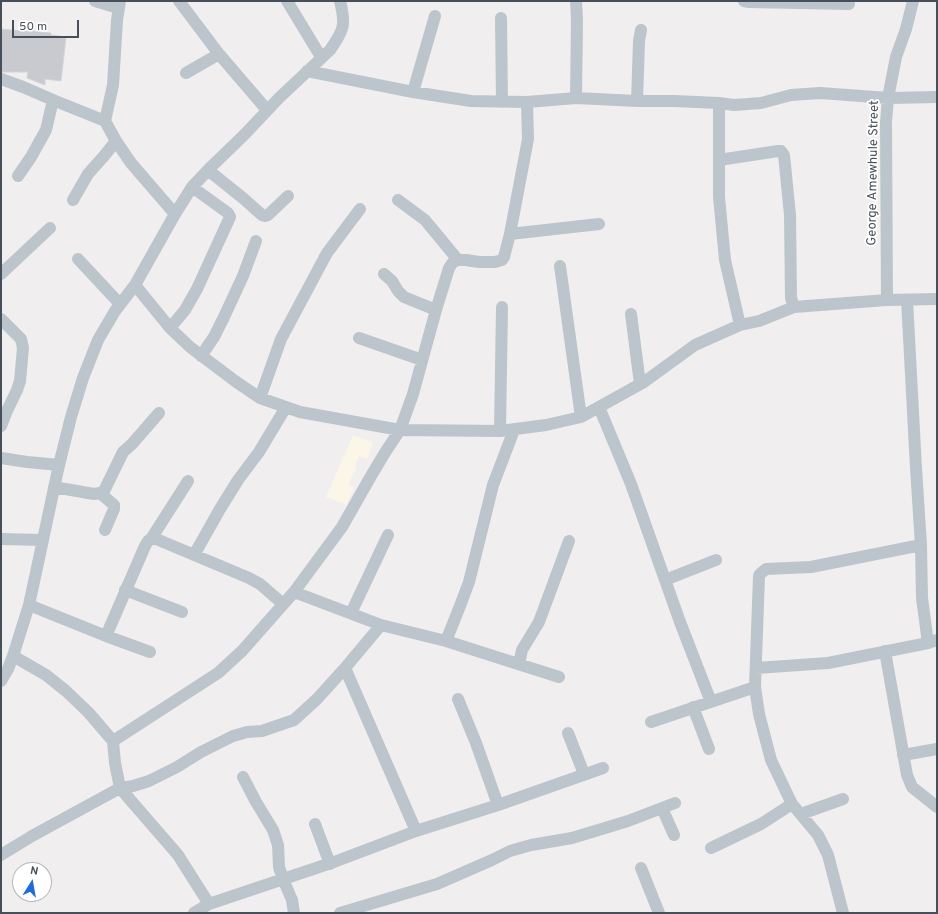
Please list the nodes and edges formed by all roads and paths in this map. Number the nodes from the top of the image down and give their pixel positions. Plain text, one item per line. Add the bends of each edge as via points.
1 (95, 1) edge
2 (179, 1) edge
3 (287, 1) edge
4 (340, 1) edge
5 (576, 1) edge
6 (744, 1) edge
7 (913, 1) edge
8 (119, 4) edge
9 (849, 4) dead end
10 (435, 16) dead end
11 (501, 18) dead end
12 (641, 30) dead end
13 (219, 54) junction
14 (321, 57) junction
15 (307, 72) junction
16 (186, 73) dead end
17 (1, 79) edge
18 (413, 92) junction
19 (576, 98) junction
20 (888, 98) junction
21 (937, 98) edge
22 (53, 100) junction
23 (636, 101) junction
24 (502, 102) junction
25 (527, 102) junction
26 (719, 103) junction
27 (267, 110) junction
28 (105, 121) junction
29 (116, 141) junction
30 (720, 160) junction
31 (208, 170) junction
32 (18, 176) dead end
33 (192, 187) junction
34 (288, 196) dead end
35 (73, 200) dead end
36 (398, 200) dead end
37 (360, 209) dead end
38 (175, 214) junction
39 (599, 224) dead end
40 (50, 228) dead end
41 (510, 234) junction
42 (256, 241) dead end
43 (78, 259) dead end
44 (458, 260) junction
45 (560, 266) dead end
46 (1, 274) edge
47 (384, 274) dead end
48 (135, 285) junction
49 (937, 299) edge
50 (888, 300) junction
51 (907, 300) junction
52 (120, 304) junction
53 (502, 307) dead end
54 (794, 307) junction
55 (436, 310) junction
56 (631, 314) dead end
57 (1, 319) edge
58 (740, 325) junction
59 (170, 328) junction
60 (359, 338) dead end
61 (201, 356) junction
62 (422, 360) junction
63 (640, 384) junction
64 (260, 398) junction
65 (286, 407) junction
66 (600, 407) junction
67 (159, 413) dead end
68 (581, 417) junction
69 (1, 426) edge
70 (400, 430) junction
71 (514, 430) junction
72 (500, 432) junction
73 (1, 458) edge
74 (59, 465) junction
75 (188, 481) dead end
76 (54, 487) junction
77 (100, 493) junction
78 (106, 530) dead end
79 (388, 536) dead end
80 (1, 539) edge
81 (151, 539) junction
82 (43, 540) junction
83 (569, 541) dead end
84 (921, 545) junction
85 (194, 555) junction
86 (716, 560) dead end
87 (665, 580) junction
88 (125, 590) junction
89 (294, 592) junction
90 (283, 604) junction
91 (29, 606) junction
92 (182, 612) dead end
93 (351, 613) junction
94 (381, 625) junction
95 (106, 636) junction
96 (446, 641) junction
97 (933, 641) edge
98 (150, 652) dead end
99 (885, 652) junction
100 (13, 656) junction
101 (519, 664) junction
102 (345, 668) junction
103 (756, 668) junction
104 (559, 677) dead end
105 (1, 681) edge
106 (755, 687) junction
107 (458, 699) dead end
108 (711, 702) junction
109 (693, 708) junction
110 (651, 722) dead end
111 (568, 733) dead end
112 (114, 741) junction
113 (709, 749) dead end
114 (937, 749) edge
115 (903, 755) junction
116 (603, 768) dead end
117 (584, 774) junction
118 (243, 777) dead end
119 (120, 788) junction
120 (843, 800) dead end
121 (675, 803) dead end
122 (792, 804) junction
123 (498, 805) junction
124 (662, 808) junction
125 (937, 808) edge
126 (800, 814) junction
127 (315, 824) dead end
128 (416, 831) junction
129 (674, 835) dead end
130 (711, 848) dead end
131 (1, 854) edge
132 (330, 864) junction
133 (641, 868) dead end
134 (283, 879) junction
135 (209, 904) junction
136 (353, 911) edge
137 (194, 913) edge
138 (294, 913) edge
139 (340, 913) edge
140 (659, 913) edge
141 (843, 913) edge

1 - 8 street
2 - 13 street
3 - 14 street
4 - 14 street via 344,25 330,50
5 - 19 street
6 - 9 street
7 - 20 street, George Amewhule Street via 896,57
8 - 28 street via 113,85
10 - 18 street
11 - 24 street
12 - 23 street
13 - 16 street
13 - 27 street
14 - 15 street
15 - 18 street
15 - 27 street
17 - 22 street
18 - 24 street via 471,101
19 - 23 street
19 - 25 street
20 - 21 street
20 - 26 street via 820,93 791,95 761,103
20 - 50 street, George Amewhule Street
22 - 28 street
22 - 32 street via 46,130
23 - 26 street
24 - 25 street
25 - 41 street via 528,139
26 - 30 street
27 - 31 street
28 - 29 street
29 - 35 street via 88,174
29 - 38 street via 131,163
30 - 54 street via 778,151 784,155 790,215 791,298
30 - 58 street via 725,260
31 - 33 street
31 - 34 street via 265,216
33 - 38 street
33 - 59 street via 230,217 197,289
36 - 44 street via 425,220
37 - 64 street via 327,253 284,332
38 - 48 street
39 - 41 street
40 - 46 street
41 - 44 street via 502,260
42 - 61 street via 221,324
43 - 52 street
44 - 55 street via 449,268
45 - 68 street
47 - 55 street via 404,297
48 - 52 street
48 - 59 street
49 - 51 street
50 - 51 street
50 - 54 street
51 - 84 street
52 - 74 street via 98,340 83,378
53 - 72 street
54 - 58 street via 759,321
55 - 62 street
56 - 63 street
57 - 69 street via 21,339 23,348 20,381
58 - 63 street via 695,345
59 - 61 street
60 - 62 street
61 - 64 street
62 - 70 street
63 - 66 street
64 - 65 street
65 - 70 street via 300,412
65 - 85 street via 259,452 238,480
66 - 68 street
66 - 87 street
67 - 77 street via 123,452 107,486
68 - 71 street
70 - 72 street
70 - 89 street via 342,527
71 - 72 street
71 - 96 street via 494,485 469,582
73 - 74 street
74 - 76 street
75 - 81 street
76 - 77 street
76 - 82 street
77 - 78 street via 114,505
79 - 93 street
80 - 82 street
81 - 85 street
81 - 88 street via 145,546
82 - 91 street
83 - 101 street via 538,622 522,650
84 - 97 street via 922,598
84 - 103 street via 811,567 766,569 759,576
85 - 90 street via 260,584
86 - 87 street
87 - 108 street
88 - 92 street
88 - 95 street
89 - 90 street
89 - 93 street
90 - 112 street via 242,651 218,673
91 - 95 street
91 - 100 street
93 - 94 street
94 - 96 street
94 - 102 street
95 - 98 street
96 - 101 street
97 - 99 street
99 - 103 street via 828,663
99 - 115 street
100 - 105 street
100 - 112 street via 46,674 88,712
101 - 104 street
102 - 119 street via 294,720 262,731 233,736 148,781
102 - 128 street
103 - 106 street
106 - 108 street
106 - 122 street via 771,760
107 - 123 street
108 - 109 street
109 - 110 street
109 - 113 street
111 - 117 street
112 - 119 street
114 - 115 street
115 - 125 street via 906,775 912,787
116 - 117 street
117 - 123 street
118 - 134 street via 274,830
119 - 131 street
119 - 135 street via 178,855
120 - 126 street
121 - 124 street
122 - 126 street
122 - 130 street via 761,824
123 - 128 street
124 - 129 street
124 - 136 street via 572,838 510,851 437,884
126 - 141 street via 818,836 828,855
127 - 132 street
128 - 132 street
132 - 134 street
133 - 140 street
134 - 135 street
134 - 138 street via 292,900
135 - 137 street
136 - 139 street

